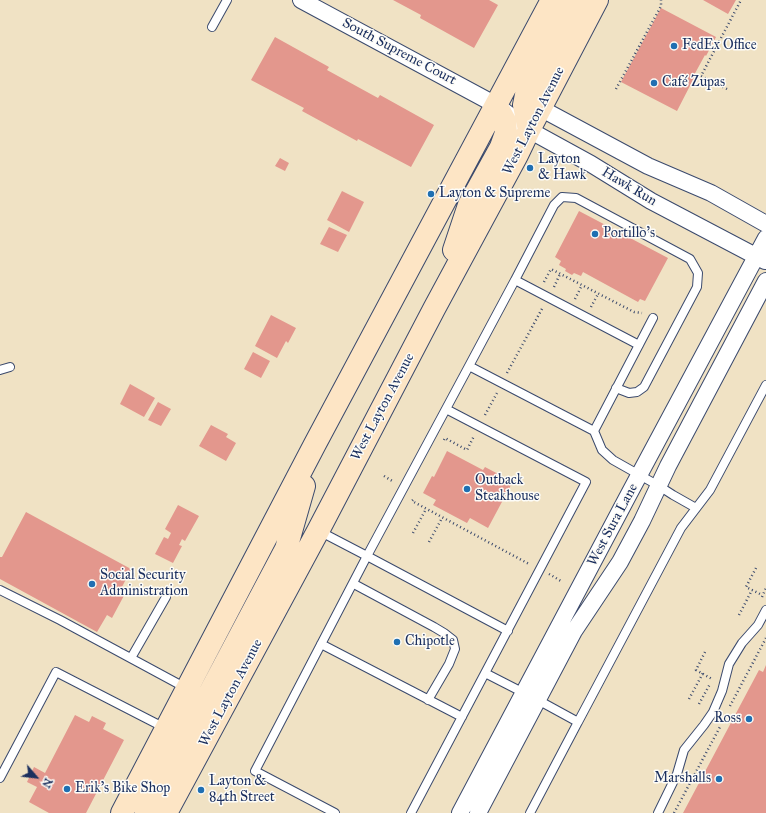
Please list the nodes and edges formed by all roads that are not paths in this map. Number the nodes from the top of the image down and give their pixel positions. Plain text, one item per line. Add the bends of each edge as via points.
1 (227, 0) edge
2 (301, 0) edge
3 (552, 0) edge
4 (574, 0) edge
5 (597, 0) edge
6 (212, 27) dead end
7 (496, 105) junction
8 (532, 107) junction
9 (529, 130) junction
10 (766, 224) edge
11 (766, 238) edge
12 (761, 259) edge
13 (515, 280) junction
14 (766, 281) edge
15 (434, 310) junction
16 (653, 318) road end
17 (639, 346) junction
18 (469, 366) junction
19 (10, 367) dead end
20 (0, 370) edge
21 (766, 385) edge
22 (616, 388) junction
23 (446, 409) junction
24 (594, 431) junction
25 (315, 444) junction
26 (639, 475) junction
27 (659, 486) junction
28 (696, 508) junction
29 (318, 531) junction
30 (367, 556) junction
31 (354, 584) junction
32 (0, 590) edge
33 (166, 597) dead end
34 (766, 610) edge
35 (508, 631) junction
36 (321, 644) junction
37 (131, 658) junction
38 (485, 673) junction
39 (187, 688) junction
40 (531, 697) junction
41 (428, 700) junction
42 (462, 717) junction
43 (578, 722) junction
44 (166, 729) junction
45 (0, 778) edge
46 (122, 813) edge
47 (146, 813) edge
48 (166, 813) edge
49 (335, 813) edge
50 (411, 813) edge
51 (460, 813) edge
52 (478, 813) edge
53 (530, 813) edge
54 (658, 813) edge

1 - 6 lane
2 - 7 street, South Supreme Court
3 - 7 main road
4 - 8 main road via 527,90
5 - 8 main road, West Layton Avenue
7 - 8 street
7 - 9 street, Hawk Run
7 - 15 main road via 505,121 506,133 469,205
7 - 25 main road
8 - 9 main road, West Layton Avenue
8 - 10 street, Hawk Run via 648,166 711,194
9 - 12 street, Hawk Run via 651,201
9 - 15 main road, West Layton Avenue
11 - 12 street, West Sura Lane
12 - 26 street, West Sura Lane
13 - 17 lane
13 - 18 lane
13 - 22 lane via 554,205 562,197 576,198 690,259 698,273 697,287 644,387 637,392 629,393
14 - 27 street, West Sura Lane
15 - 29 main road, West Layton Avenue
16 - 17 lane
17 - 22 lane
18 - 23 lane
18 - 24 lane
19 - 20 lane
21 - 28 lane via 710,490
22 - 24 lane
23 - 30 lane
23 - 35 lane via 586,482
24 - 26 lane via 602,450
25 - 39 main road
25 - 47 main road via 286,549
26 - 27 lane
26 - 40 street, West Sura Lane
27 - 28 lane
27 - 40 street, West Sura Lane via 620,562
28 - 43 lane via 681,528
29 - 30 lane
29 - 48 main road, West Layton Avenue
30 - 31 lane
30 - 35 lane
31 - 36 lane
31 - 41 lane via 453,640 455,649 449,664
32 - 37 lane
33 - 37 lane
34 - 54 lane via 729,664 713,712 684,750 677,774
35 - 38 lane
36 - 41 lane
36 - 49 lane via 255,771
37 - 39 lane
38 - 40 lane
38 - 42 lane
39 - 44 main road
40 - 43 lane
40 - 51 street, West Sura Lane
40 - 52 street, West Sura Lane
41 - 42 lane
42 - 50 lane
43 - 53 lane
44 - 45 lane via 56,672
44 - 46 main road

